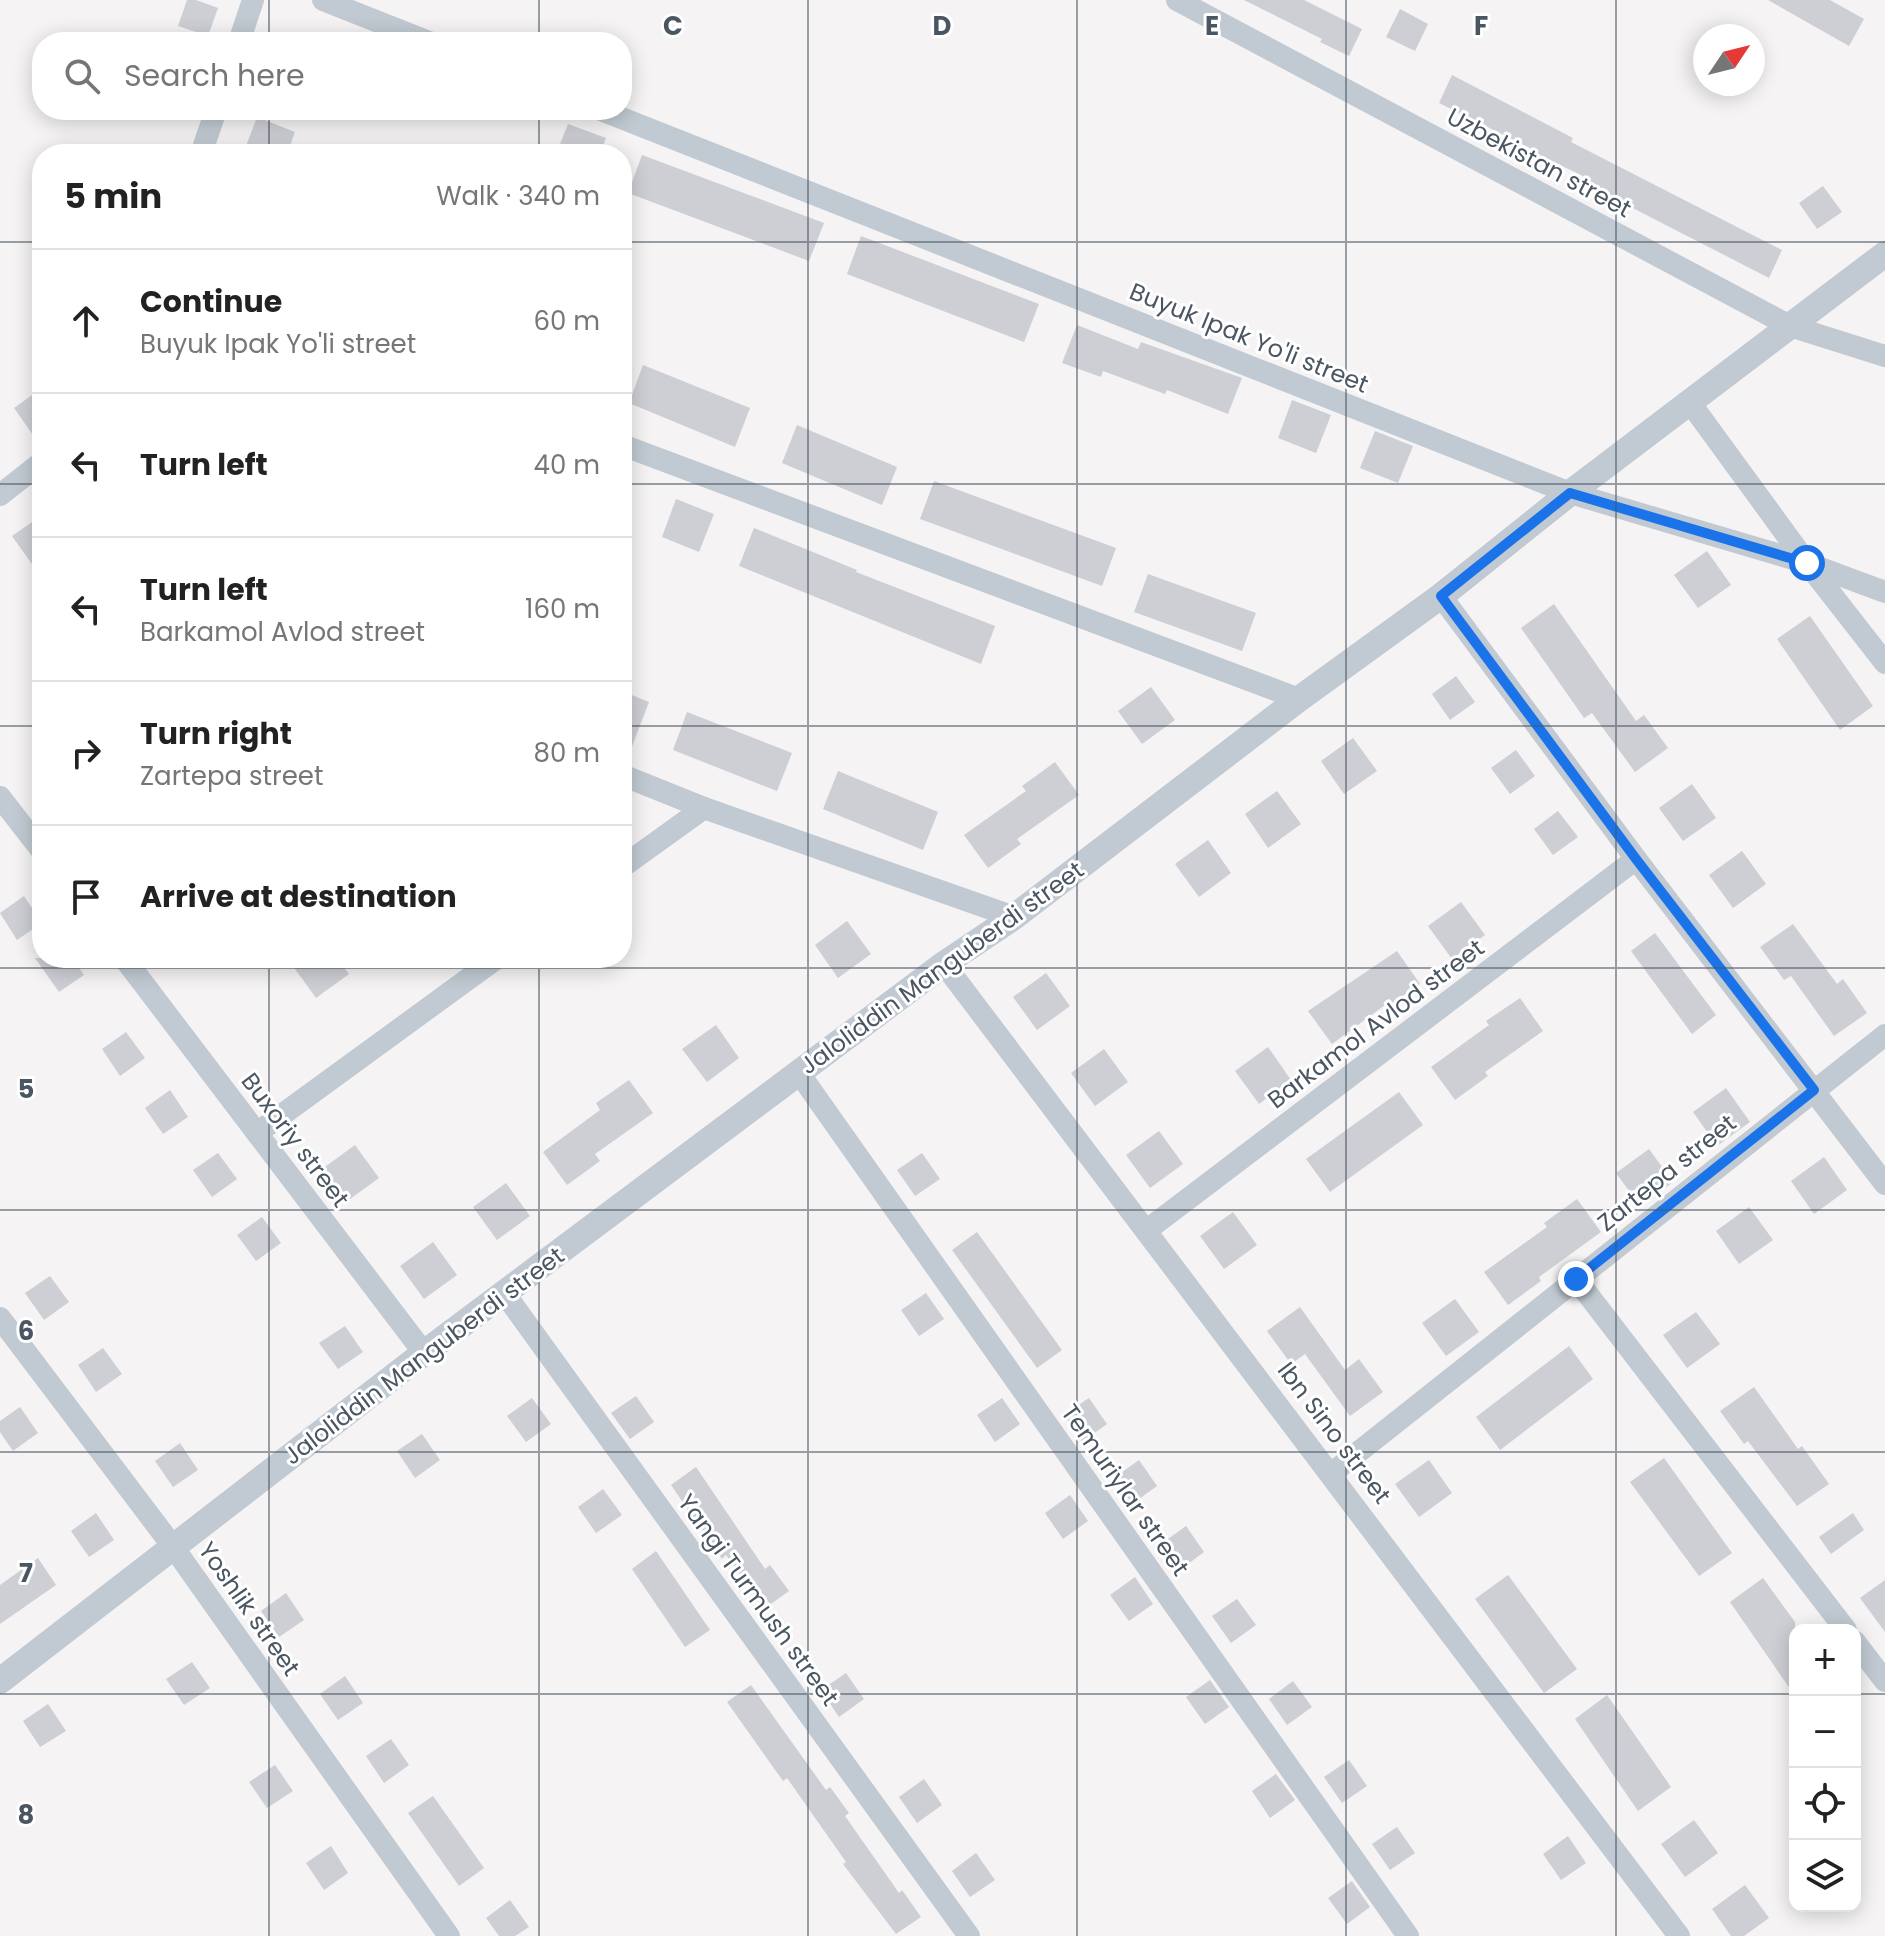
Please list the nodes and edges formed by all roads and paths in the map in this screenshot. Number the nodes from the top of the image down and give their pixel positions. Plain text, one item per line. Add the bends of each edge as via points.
1 (253, 0) edge
2 (323, 0) edge
3 (1177, 0) edge
4 (242, 32) edge
5 (404, 32) edge
6 (213, 120) edge
7 (626, 120) edge
8 (204, 144) edge
9 (1885, 254) edge
10 (1790, 326) junction
11 (1878, 356) edge
12 (1691, 404) junction
13 (632, 449) edge
14 (32, 470) edge
15 (1570, 493) junction
16 (0, 495) edge
17 (1807, 563) junction
18 (1885, 592) edge
19 (1441, 596) junction
20 (1885, 663) edge
21 (1299, 699) junction
22 (632, 779) edge
23 (0, 797) edge
24 (704, 808) junction
25 (32, 838) edge
26 (1636, 859) junction
27 (632, 860) edge
28 (1014, 917) junction
29 (944, 964) junction
30 (132, 968) edge
31 (483, 968) edge
32 (1885, 1035) edge
33 (799, 1073) junction
34 (1814, 1090) junction
35 (257, 1133) junction
36 (1885, 1184) edge
37 (1147, 1230) junction
38 (1576, 1279) junction
39 (505, 1294) junction
40 (0, 1318) edge
41 (424, 1353) junction
42 (1332, 1473) junction
43 (174, 1548) junction
44 (1841, 1624) edge
45 (1861, 1650) edge
46 (0, 1681) edge
47 (1885, 1681) edge
48 (449, 1936) edge
49 (969, 1936) edge
50 (1408, 1936) edge
51 (1679, 1936) edge

1 - 4 street
2 - 5 street
3 - 10 street, Uzbekistan street
6 - 8 street
7 - 15 street, Buyuk Ipak Yo'li street
9 - 10 street, Jaloliddin Manguberdi street
10 - 11 street, Uzbekistan street
10 - 12 street, Jaloliddin Manguberdi street
12 - 15 street, Jaloliddin Manguberdi street
12 - 17 street
13 - 21 street
14 - 16 street
15 - 17 street, Buyuk Ipak Yo'li street
15 - 19 street, Jaloliddin Manguberdi street
17 - 18 street, Buyuk Ipak Yo'li street
17 - 20 street
19 - 21 street, Jaloliddin Manguberdi street
19 - 26 street
21 - 28 street, Jaloliddin Manguberdi street
22 - 24 street
23 - 25 street
24 - 27 street
24 - 28 street
26 - 34 street
26 - 37 street, Barkamol Avlod street
28 - 29 street, Jaloliddin Manguberdi street
29 - 33 street, Jaloliddin Manguberdi street
29 - 37 street, Ibn Sino street
30 - 35 street, Buxoriy street
31 - 35 street
32 - 34 street, Zartepa street
33 - 39 street, Jaloliddin Manguberdi street
33 - 50 street, Temuriylar street
34 - 36 street
34 - 38 street, Zartepa street
35 - 41 street, Buxoriy street
37 - 42 street, Ibn Sino street
38 - 42 street, Zartepa street
38 - 44 street
39 - 41 street, Jaloliddin Manguberdi street
39 - 49 street, Yangi Turmush street
40 - 43 street, Yoshlik street
41 - 43 street, Jaloliddin Manguberdi street
42 - 51 street, Ibn Sino street
43 - 46 street, Jaloliddin Manguberdi street
43 - 48 street, Yoshlik street
45 - 47 street

